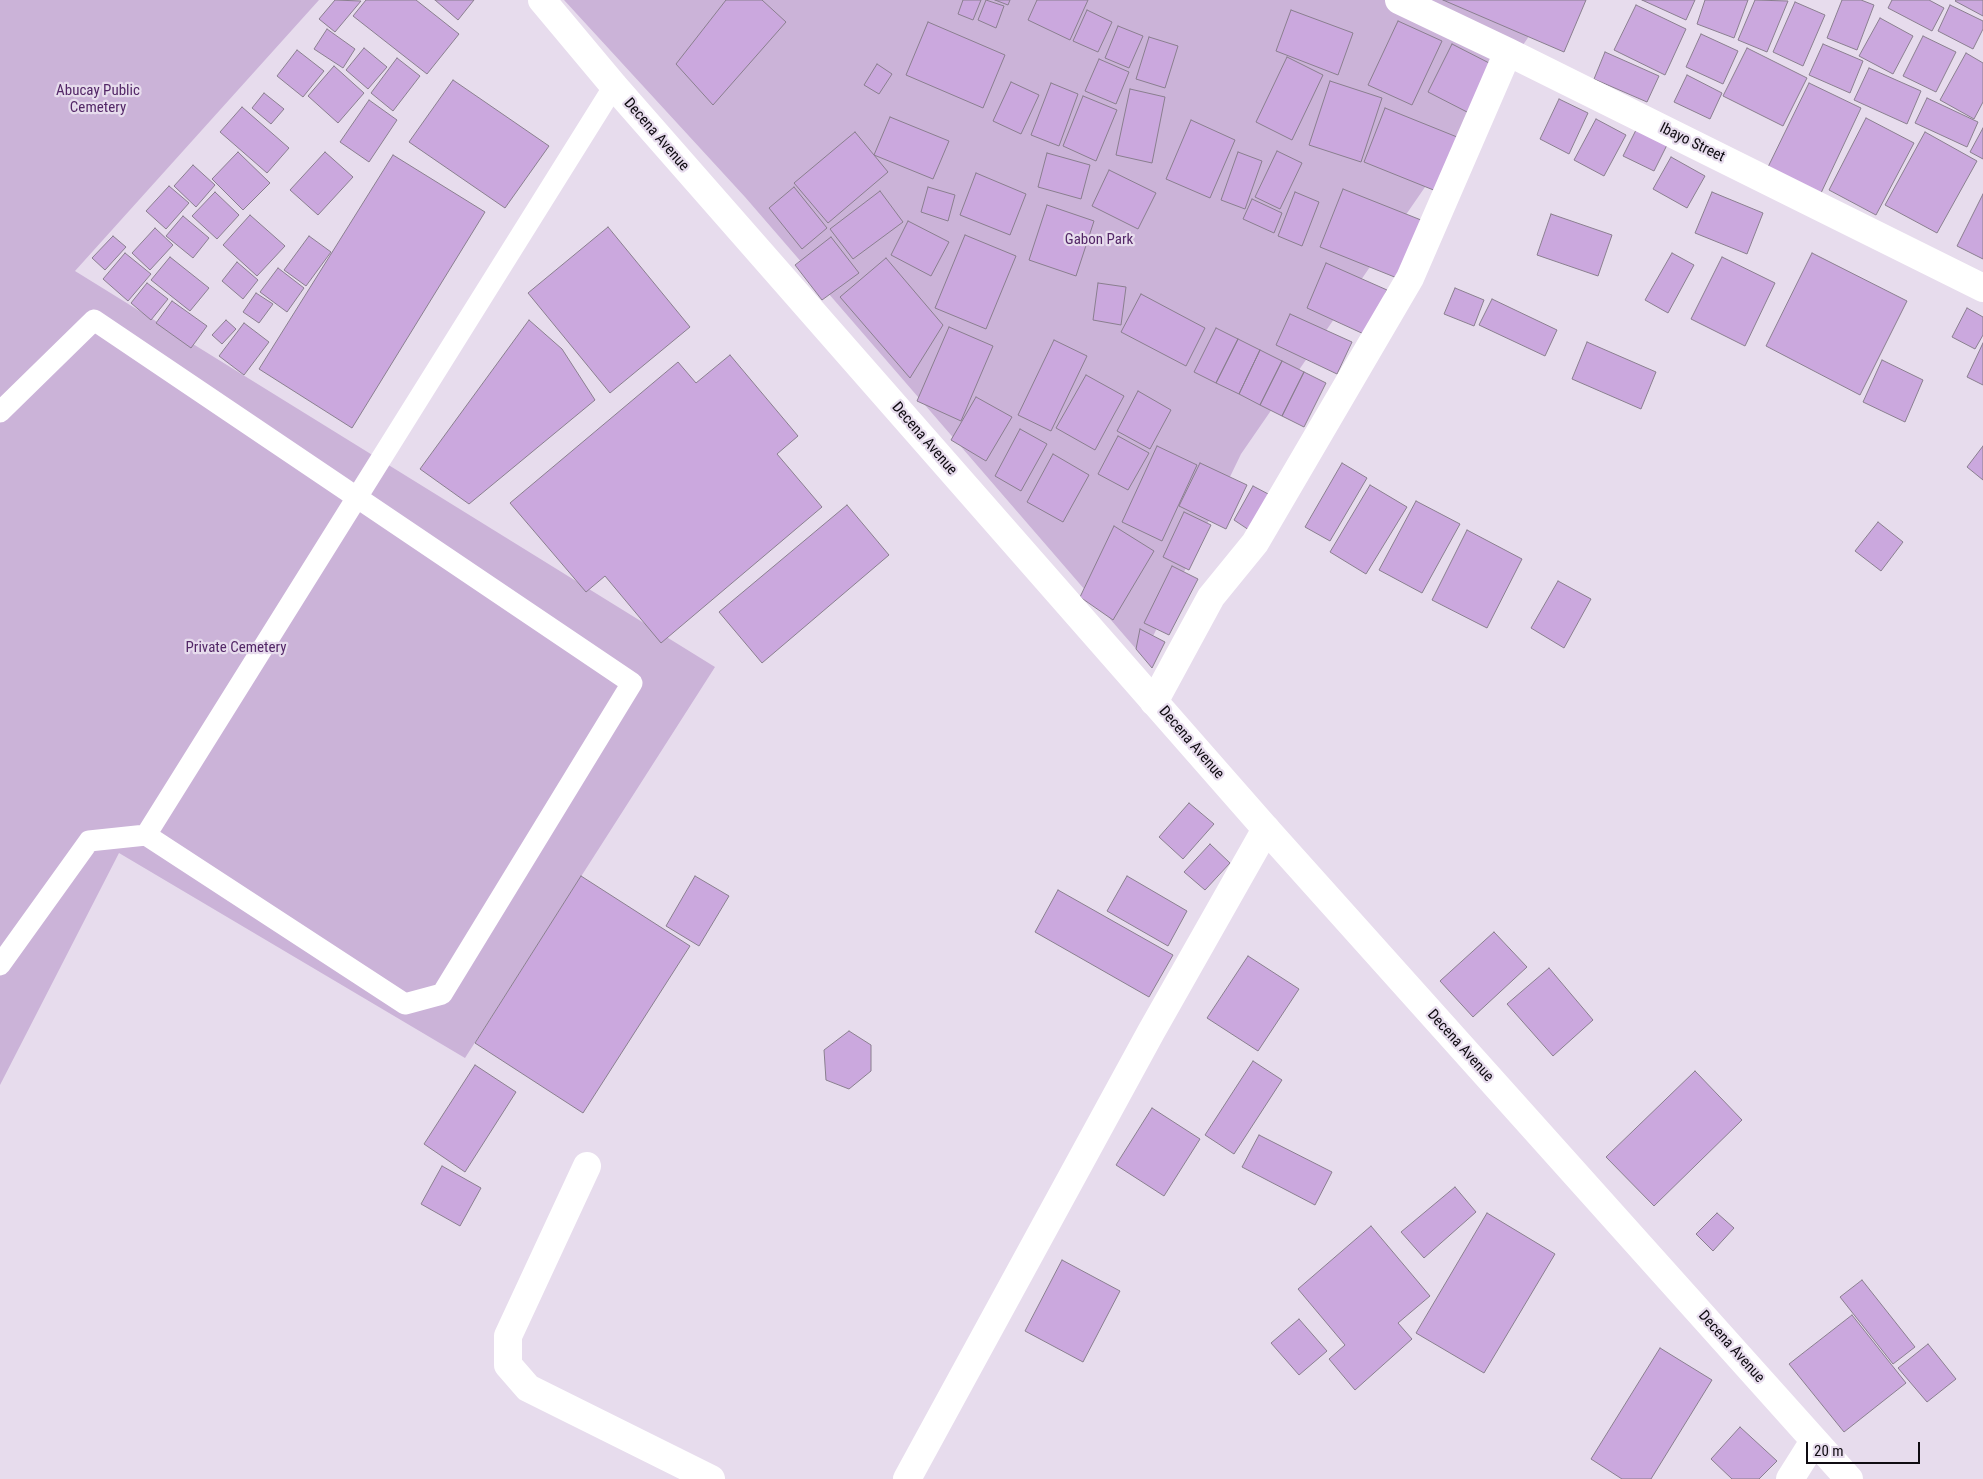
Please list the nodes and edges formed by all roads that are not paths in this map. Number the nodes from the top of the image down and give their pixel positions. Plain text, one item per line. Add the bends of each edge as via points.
1 (542, 0) edge
2 (1399, 0) edge
3 (1508, 52) junction
4 (614, 86) junction
5 (1983, 288) edge
6 (0, 412) edge
7 (357, 497) junction
8 (1154, 702) junction
9 (1266, 829) junction
10 (146, 835) junction
11 (0, 966) edge
12 (587, 1166) dead end
13 (1814, 1440) junction
14 (711, 1479) edge
15 (907, 1479) edge
16 (1790, 1479) edge
17 (1849, 1479) edge

1 - 4 street, Decena Avenue
2 - 3 street, Ibayo Street
3 - 5 street, Ibayo Street
3 - 8 street via 1410,278 1255,543 1211,597
4 - 7 lane
4 - 8 street, Decena Avenue
6 - 7 lane via 94,320
7 - 10 lane
7 - 10 lane via 632,683 442,994 405,1004
8 - 9 street, Decena Avenue
9 - 13 street, Decena Avenue
9 - 15 street
10 - 11 lane via 89,841
12 - 14 street via 508,1336 508,1365 528,1388
13 - 16 street
13 - 17 street, Decena Avenue

